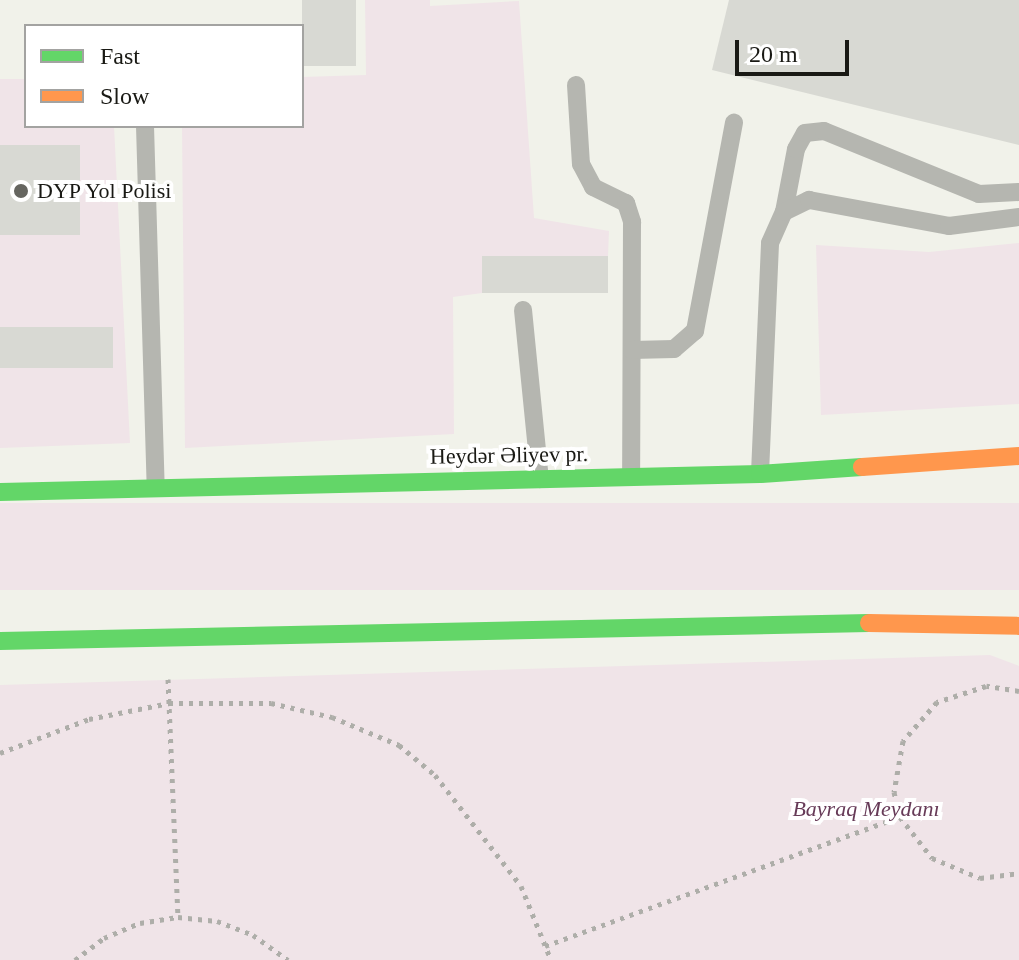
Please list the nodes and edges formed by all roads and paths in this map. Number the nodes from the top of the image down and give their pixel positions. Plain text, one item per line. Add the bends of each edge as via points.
1 (576, 85) dead end
2 (734, 123) dead end
3 (145, 128) edge
4 (1019, 192) edge
5 (784, 212) junction
6 (1019, 217) edge
7 (523, 310) dead end
8 (632, 350) junction
9 (1019, 456) edge
10 (760, 474) junction
11 (631, 477) junction
12 (540, 479) junction
13 (156, 487) junction
14 (0, 492) edge
15 (1019, 626) edge
16 (166, 638) junction
17 (0, 641) edge
18 (1019, 691) edge
19 (169, 703) junction
20 (0, 753) edge
21 (900, 817) junction
22 (1019, 873) edge
23 (178, 917) junction
24 (545, 946) junction
25 (75, 960) edge
26 (288, 960) edge
27 (551, 960) edge

1 - 8 lane via 581,164 593,187 626,203 632,222
2 - 8 lane via 695,331 674,349
3 - 13 lane
4 - 5 lane via 979,194 824,131 805,133 796,149
5 - 6 lane via 809,200 949,226
5 - 10 lane via 770,243
7 - 12 lane
8 - 11 lane
9 - 10 main road, Heydər Əliyev pr.
10 - 11 main road, Heydər Əliyev pr.
11 - 12 main road, Heydər Əliyev pr.
12 - 13 main road, Heydər Əliyev pr.
13 - 14 main road, Heydər Əliyev pr.
15 - 16 main road via 935,622
16 - 17 main road
16 - 19 path
18 - 21 path via 986,686 961,690 917,719 895,766
19 - 20 path via 89,719
19 - 23 path
19 - 24 path via 271,703 332,717 399,745 435,775 488,838 521,886
21 - 22 path via 932,858 955,871 980,878
21 - 24 path
23 - 25 path via 128,928
23 - 26 path via 217,921 253,935
24 - 27 path

